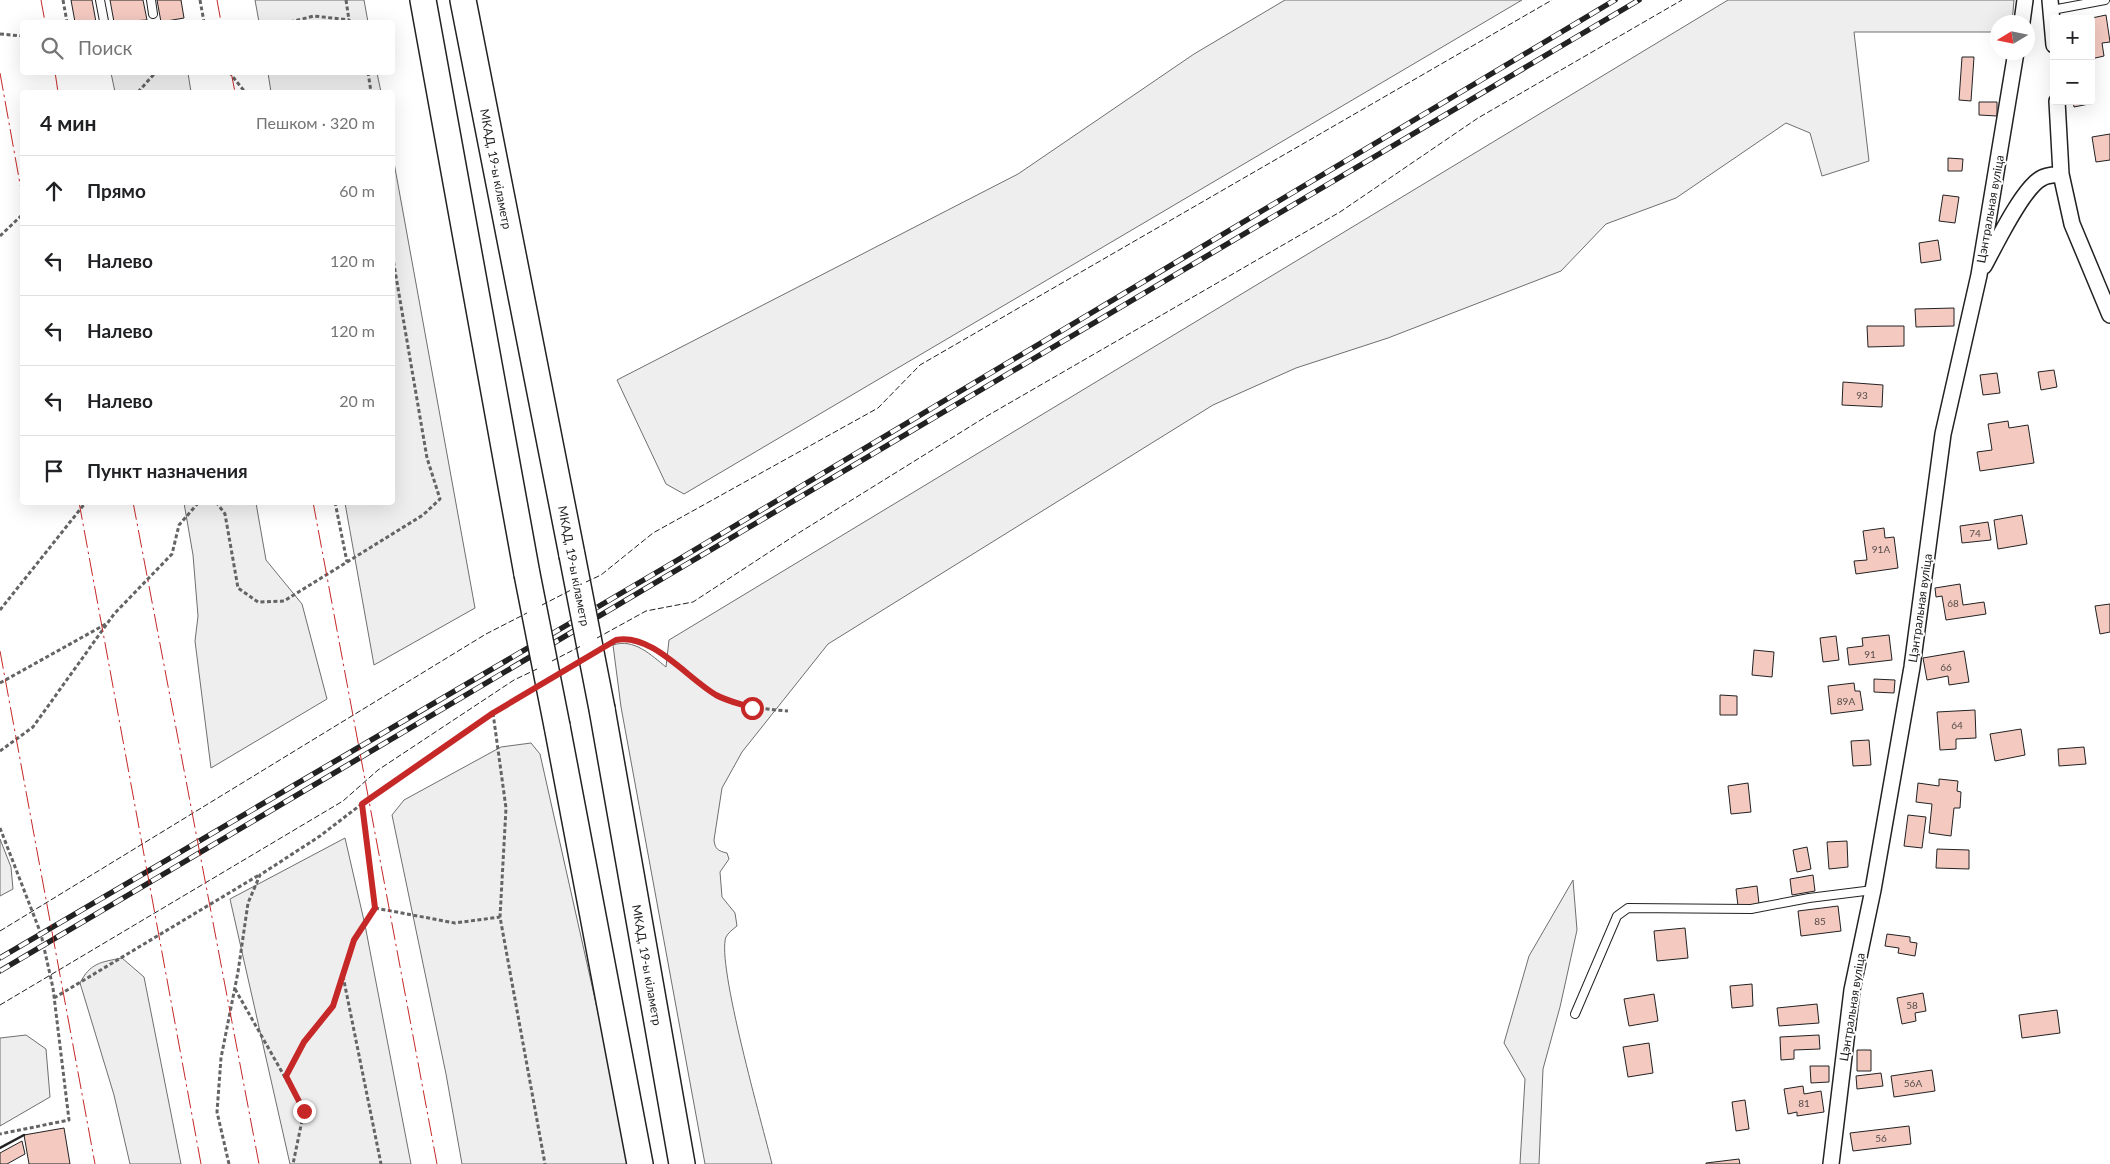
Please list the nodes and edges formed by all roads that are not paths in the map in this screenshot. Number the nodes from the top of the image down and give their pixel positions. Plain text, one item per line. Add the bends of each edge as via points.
1 (100, 0) edge
2 (151, 0) edge
3 (423, 0) edge
4 (463, 0) edge
5 (2025, 0) edge
6 (2105, 0) edge
7 (2051, 5) edge
8 (153, 14) dead end
9 (2023, 15) edge
10 (104, 20) edge
11 (2015, 60) edge
12 (2057, 105) edge
13 (2061, 174) junction
14 (1979, 275) junction
15 (2110, 315) edge
16 (1873, 890) junction
17 (1576, 1014) dead end
18 (640, 1164) edge
19 (682, 1164) edge
20 (1831, 1164) edge

1 - 10 lane
2 - 8 lane
3 - 18 highway, bridge via 527,574
4 - 19 highway, МКАД, 19-ы кіламетр, bridge via 602,709
5 - 9 street
6 - 7 lane
11 - 14 street, Цэнтральная вуліца
12 - 13 street
13 - 14 street via 2042,177 2031,187
13 - 15 street via 2072,224
14 - 16 street, Цэнтральная вуліца via 1943,434 1912,667
16 - 17 lane via 1751,909 1628,908 1617,916
16 - 20 street, Цэнтральная вуліца via 1852,990

